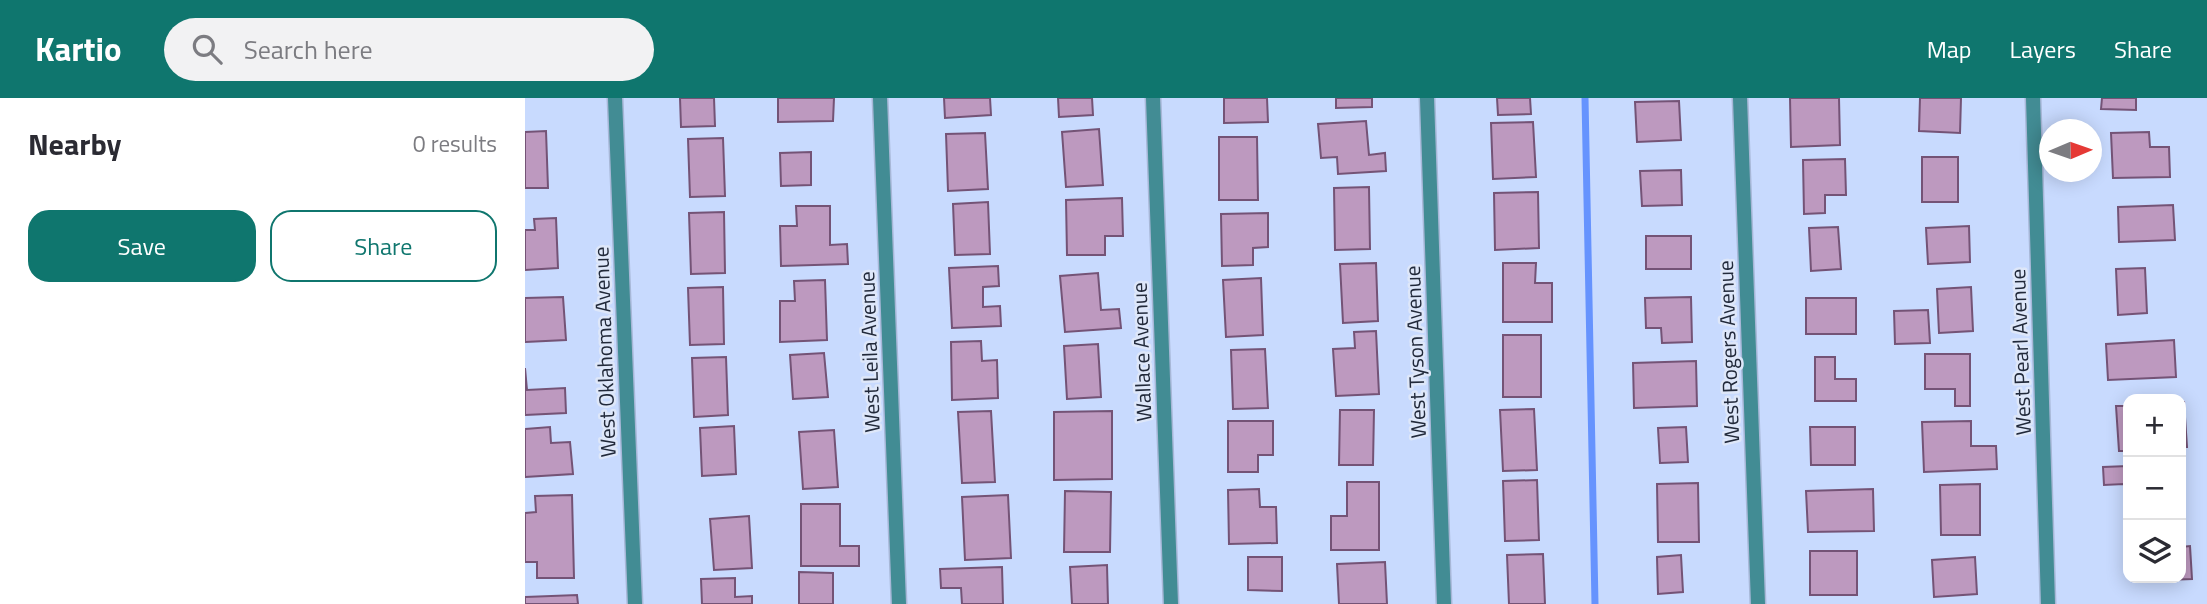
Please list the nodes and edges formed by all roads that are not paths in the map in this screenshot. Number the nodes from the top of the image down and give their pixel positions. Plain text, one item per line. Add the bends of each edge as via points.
1 (615, 98) edge
2 (880, 98) edge
3 (1153, 98) edge
4 (1427, 98) edge
5 (1740, 98) edge
6 (2033, 98) edge
7 (635, 604) edge
8 (899, 604) edge
9 (1171, 604) edge
10 (1444, 604) edge
11 (1758, 604) edge
12 (2048, 604) edge

1 - 7 street, West Oklahoma Avenue
2 - 8 street, West Leila Avenue
3 - 9 street, Wallace Avenue
4 - 10 street, West Tyson Avenue
5 - 11 street, West Rogers Avenue
6 - 12 street, West Pearl Avenue

